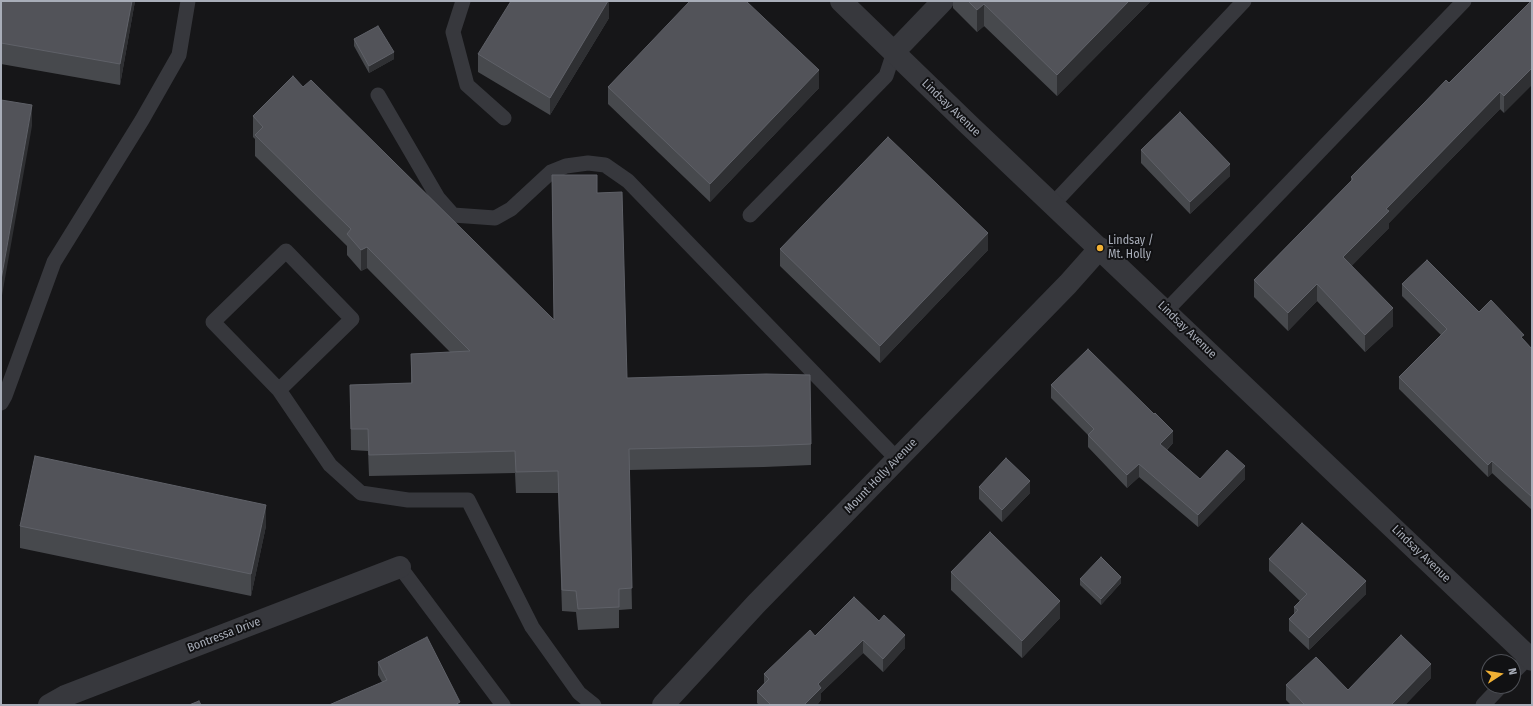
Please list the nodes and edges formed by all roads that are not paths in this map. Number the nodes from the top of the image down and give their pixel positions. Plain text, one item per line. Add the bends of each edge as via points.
1 (188, 1) edge
2 (463, 1) edge
3 (841, 1) edge
4 (943, 1) edge
5 (1244, 1) edge
6 (1464, 1) edge
7 (894, 52) junction
8 (378, 95) dead end
9 (504, 118) dead end
10 (1053, 204) junction
11 (750, 215) dead end
12 (1100, 248) junction
13 (1166, 311) junction
14 (279, 390) junction
15 (1, 403) edge
16 (898, 459) junction
17 (400, 567) joint
18 (1530, 659) edge
19 (1521, 666) edge
20 (1493, 694) edge
21 (49, 705) edge
22 (503, 705) edge
23 (594, 705) edge
24 (663, 705) edge
25 (1483, 705) edge

1 - 15 lane via 179,55 54,262
2 - 9 lane via 453,32 467,85
3 - 7 street, Lindsay Avenue
4 - 7 street
5 - 10 lane
6 - 13 lane
7 - 10 street, Lindsay Avenue
7 - 11 lane via 886,76
8 - 16 lane via 438,198 453,215 495,218 511,209 551,172 566,166 588,163 605,165 611,169 628,181
10 - 12 street, Lindsay Avenue
12 - 13 street, Lindsay Avenue
12 - 16 street, Mount Holly Avenue
13 - 18 street, Lindsay Avenue
14 - 14 lane via 213,322 286,251 352,319
14 - 23 lane via 330,465 361,492 408,500 468,500 532,627 579,694
16 - 24 street, Mount Holly Avenue via 756,604
17 - 21 street, Bontressa Drive via 65,696
17 - 22 lane
18 - 19 lane
20 - 25 lane

